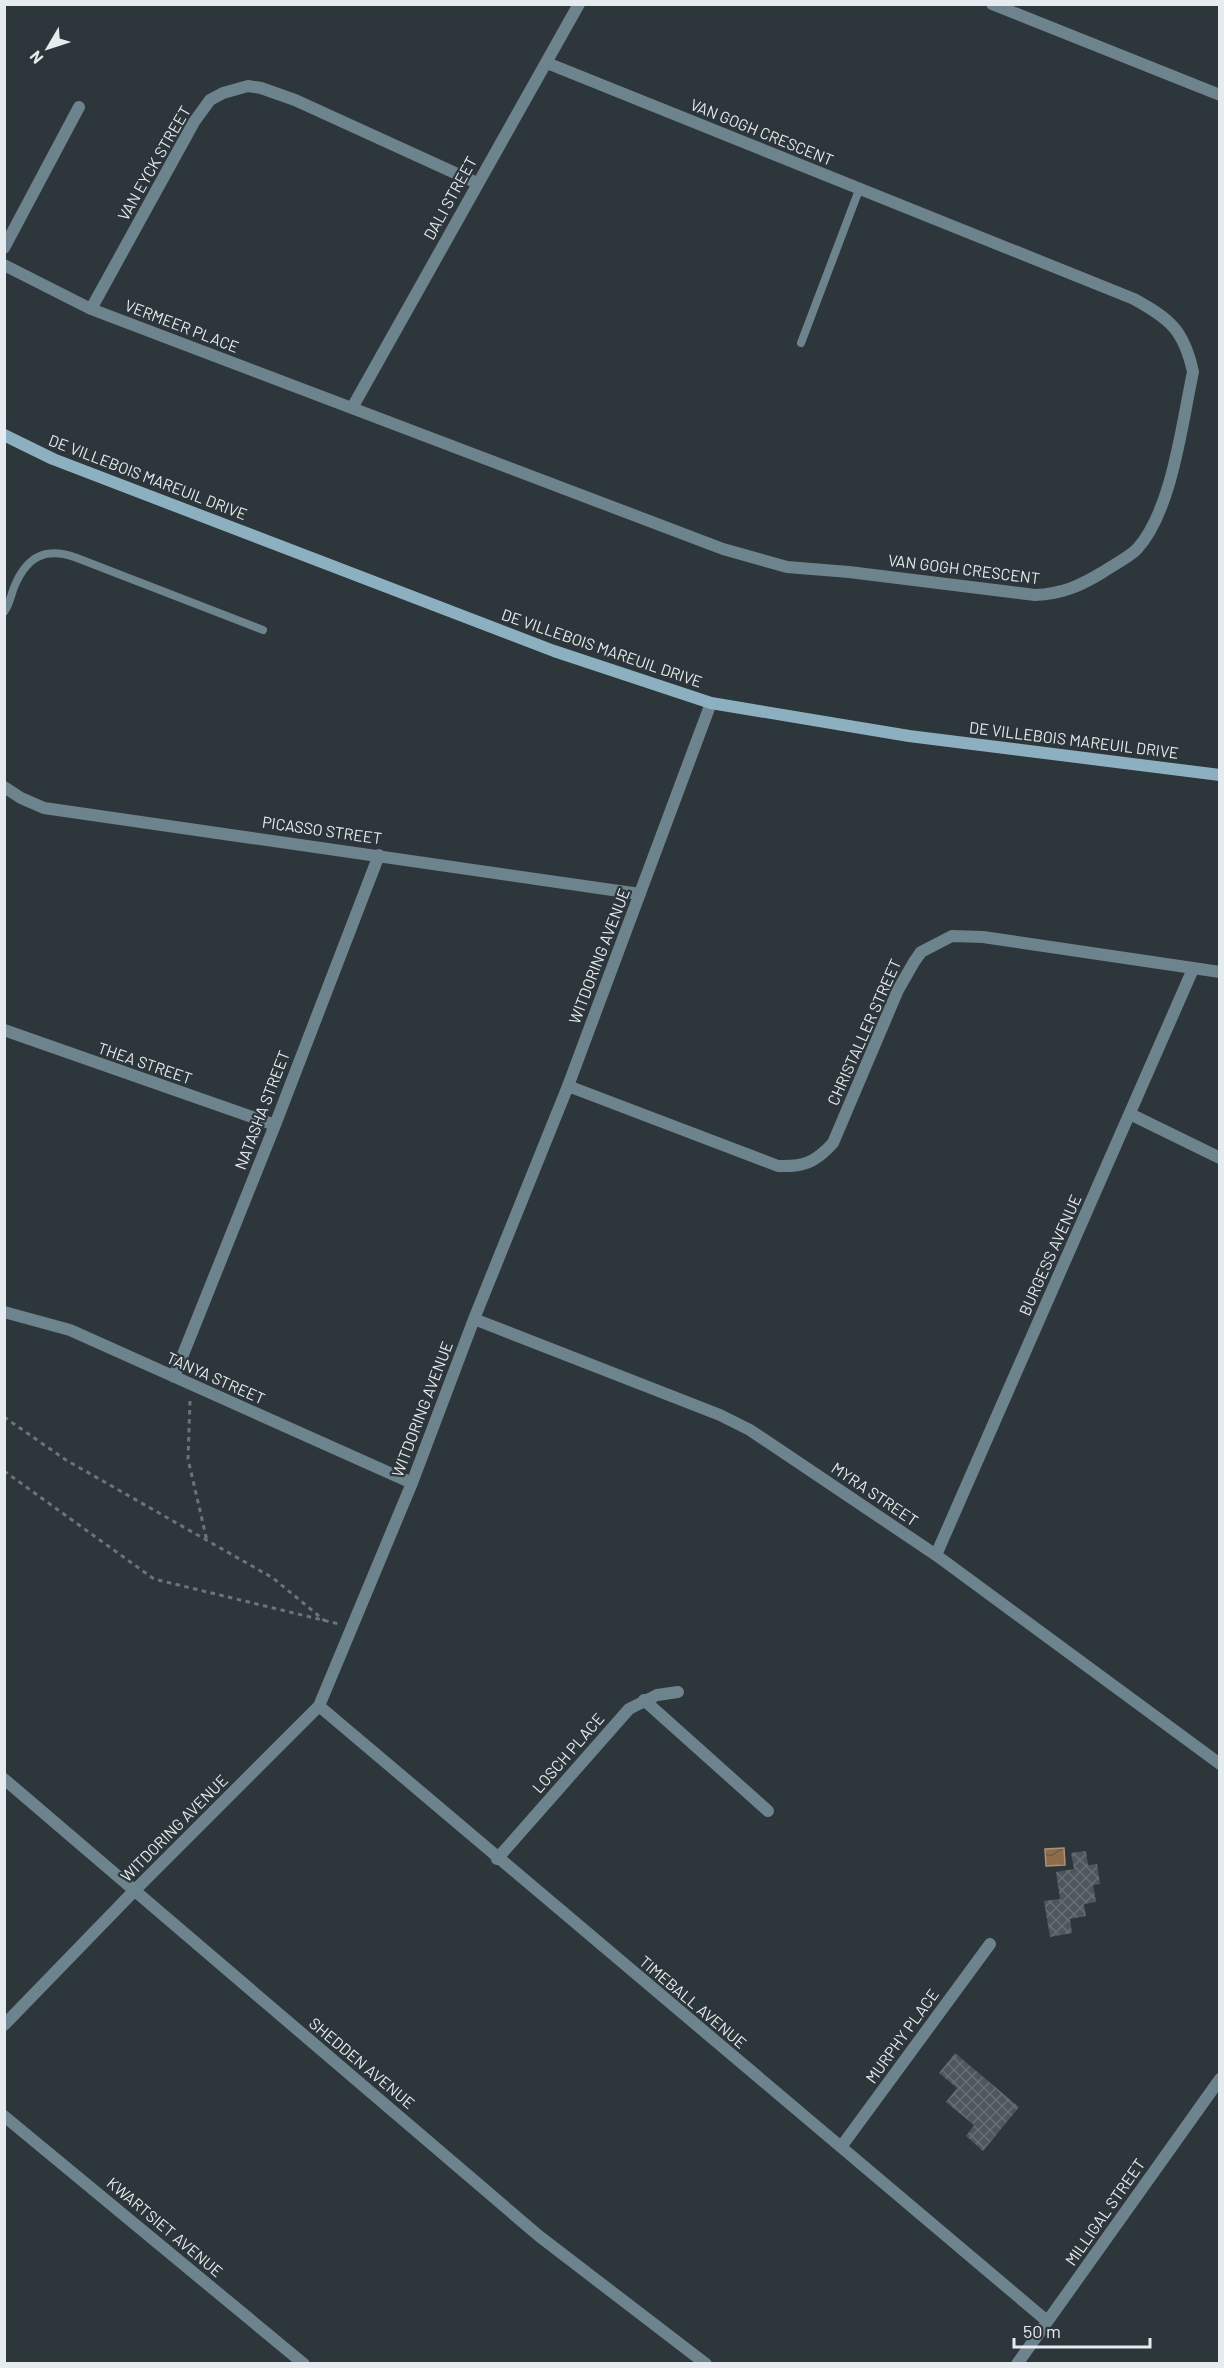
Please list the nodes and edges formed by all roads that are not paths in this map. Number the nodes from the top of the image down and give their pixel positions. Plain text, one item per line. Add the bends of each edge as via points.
1 (579, 4) edge
2 (992, 4) edge
3 (547, 63) junction
4 (1220, 95) edge
5 (79, 107) dead end
6 (477, 183) junction
7 (859, 190) junction
8 (4, 248) edge
9 (4, 265) edge
10 (91, 309) junction
11 (801, 343) dead end
12 (352, 408) junction
13 (4, 435) edge
14 (4, 612) edge
15 (263, 630) dead end
16 (711, 703) junction
17 (1220, 776) edge
18 (4, 787) edge
19 (379, 855) junction
20 (640, 894) junction
21 (1193, 969) junction
22 (1220, 972) edge
23 (4, 1030) edge
24 (568, 1086) junction
25 (1130, 1114) junction
26 (275, 1125) junction
27 (1220, 1158) edge
28 (4, 1312) edge
29 (474, 1319) junction
30 (174, 1377) junction
31 (412, 1484) junction
32 (936, 1555) junction
33 (678, 1692) dead end
34 (644, 1700) junction
35 (319, 1706) junction
36 (1220, 1764) edge
37 (4, 1779) edge
38 (768, 1811) dead end
39 (497, 1858) junction
40 (135, 1890) junction
41 (990, 1944) dead end
42 (4, 2025) edge
43 (1220, 2079) edge
44 (4, 2116) edge
45 (841, 2147) junction
46 (1047, 2321) junction
47 (304, 2364) edge
48 (706, 2364) edge
49 (1017, 2364) edge

1 - 3 street, DALI STREET
2 - 4 street
3 - 6 street, DALI STREET
3 - 7 street, VAN GOGH CRESCENT
5 - 8 street
6 - 10 street, VAN EYCK STREET via 295,100 261,88 236,88 210,100 194,122
6 - 12 street, DALI STREET
7 - 11 lane
7 - 12 street, VAN GOGH CRESCENT via 1134,299 1162,314 1177,330 1193,372 1167,489 1153,527 1136,550 1086,582 1053,595 787,567 723,549
9 - 10 street, VERMEER PLACE
10 - 12 street, VERMEER PLACE
13 - 16 main road, DE VILLEBOIS MAREUIL DRIVE via 53,459 531,643
14 - 15 lane via 23,568 43,554 56,553
16 - 17 main road, DE VILLEBOIS MAREUIL DRIVE via 909,736
16 - 20 street, WITDORING AVENUE
18 - 19 street, PICASSO STREET via 44,808
19 - 20 street, PICASSO STREET
19 - 26 street, NATASHA STREET
20 - 24 street, WITDORING AVENUE
21 - 22 street, CHRISTALLER STREET
21 - 24 street, CHRISTALLER STREET via 983,937 952,936 941,941 921,952 898,990 832,1143 822,1155 797,1167 778,1166
21 - 25 street, BURGESS AVENUE
23 - 26 street, THEA STREET
24 - 29 street, WITDORING AVENUE
25 - 27 street
25 - 32 street, BURGESS AVENUE
26 - 30 street, NATASHA STREET
28 - 30 street, TANYA STREET via 70,1330
29 - 31 street, WITDORING AVENUE
29 - 32 street, MYRA STREET via 740,1425
30 - 31 street, TANYA STREET
31 - 35 street, WITDORING AVENUE
32 - 36 street, MYRA STREET
33 - 34 street, LOSCH PLACE
34 - 38 street
34 - 39 street, LOSCH PLACE via 629,1709
35 - 39 street, TIMEBALL AVENUE
35 - 40 street, WITDORING AVENUE
37 - 40 street, SHEDDEN AVENUE
39 - 45 street, TIMEBALL AVENUE
40 - 42 street, WITDORING AVENUE
40 - 48 street, SHEDDEN AVENUE via 538,2236
41 - 45 street, MURPHY PLACE
43 - 46 street, MILLIGAL STREET
44 - 47 street, KWARTSIET AVENUE
45 - 46 street, TIMEBALL AVENUE
46 - 49 street, MILLIGAL STREET

